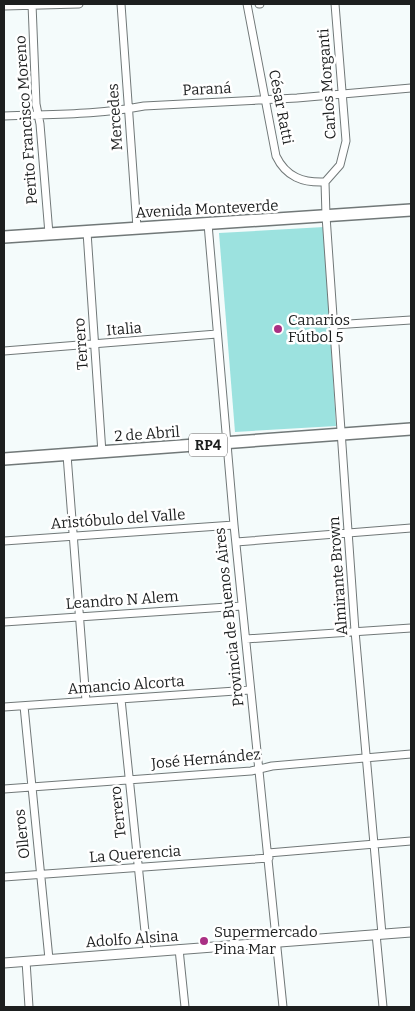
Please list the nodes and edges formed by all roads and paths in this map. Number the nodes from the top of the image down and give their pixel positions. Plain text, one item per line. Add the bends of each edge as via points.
1 (32, 4) edge
2 (79, 4) edge
3 (121, 4) edge
4 (247, 4) edge
5 (335, 4) edge
6 (4, 6) edge
7 (411, 88) edge
8 (343, 94) junction
9 (264, 100) junction
10 (128, 109) junction
11 (38, 115) junction
12 (4, 116) edge
13 (326, 182) junction
14 (411, 210) edge
15 (326, 216) junction
16 (208, 224) junction
17 (137, 228) junction
18 (87, 232) junction
19 (49, 234) junction
20 (4, 237) edge
21 (411, 320) edge
22 (333, 325) junction
23 (217, 334) junction
24 (95, 345) junction
25 (4, 351) edge
26 (411, 429) edge
27 (341, 435) junction
28 (226, 444) junction
29 (102, 453) junction
30 (67, 455) junction
31 (4, 459) edge
32 (234, 525) junction
33 (411, 528) edge
34 (348, 532) junction
35 (73, 537) junction
36 (4, 541) edge
37 (236, 542) junction
38 (242, 606) junction
39 (80, 616) junction
40 (4, 622) edge
41 (411, 628) edge
42 (355, 631) junction
43 (246, 639) junction
44 (250, 690) junction
45 (121, 699) junction
46 (86, 701) junction
47 (24, 706) junction
48 (4, 707) edge
49 (411, 754) edge
50 (367, 759) junction
51 (259, 769) junction
52 (129, 780) junction
53 (31, 787) junction
54 (4, 789) edge
55 (411, 841) edge
56 (374, 844) junction
57 (268, 856) junction
58 (138, 867) junction
59 (40, 875) junction
60 (4, 877) edge
61 (411, 932) edge
62 (379, 934) junction
63 (277, 942) junction
64 (179, 949) junction
65 (147, 951) junction
66 (48, 959) junction
67 (26, 961) junction
68 (4, 963) edge
69 (29, 1007) edge
70 (185, 1007) edge
71 (283, 1007) edge
72 (383, 1007) edge

1 - 2 street
1 - 6 street
1 - 11 street, Perito Francisco Moreno
3 - 10 street, Mercedes
4 - 9 street, César Ratti
5 - 8 street, Carlos Morganti
7 - 8 street, Paraná
8 - 9 street, Paraná
8 - 13 street, Carlos Morganti via 344,153 340,165
9 - 10 street, Paraná
9 - 13 street, César Ratti via 276,156 281,165 298,179
10 - 11 street, Paraná
10 - 17 street, Mercedes
11 - 12 street, Paraná
11 - 19 street, Perito Francisco Moreno
13 - 15 street
14 - 15 main road, Avenida Monteverde
15 - 16 main road, Avenida Monteverde
15 - 22 street, Almirante Brown
16 - 17 main road, Avenida Monteverde
16 - 23 street, Provincia de Buenos Aires
17 - 18 main road, Avenida Monteverde
18 - 19 main road, Avenida Monteverde
18 - 24 street, Terrero
19 - 20 main road, Avenida Monteverde
21 - 22 street
22 - 27 street, Almirante Brown
23 - 24 street, Italia
23 - 28 street, Provincia de Buenos Aires
24 - 25 street, Italia
24 - 29 street, Terrero
26 - 27 main road, 2 de Abril / RP4
27 - 28 main road, 2 de Abril / RP4
27 - 34 street, Almirante Brown
28 - 29 main road, 2 de Abril / RP4
28 - 32 street, Provincia de Buenos Aires
29 - 30 main road, 2 de Abril / RP4
30 - 31 main road, 2 de Abril / RP4
30 - 35 street
32 - 35 street, Aristóbulo del Valle
32 - 37 street, Provincia de Buenos Aires
33 - 34 street
34 - 37 street
34 - 42 street, Almirante Brown
35 - 36 street, Aristóbulo del Valle
35 - 39 street
37 - 38 street, Provincia de Buenos Aires
38 - 39 street, Leandro N Alem
38 - 43 street, Provincia de Buenos Aires
39 - 40 street, Leandro N Alem
39 - 46 street
41 - 42 street
42 - 43 street
42 - 50 street, Almirante Brown
43 - 44 street, Provincia de Buenos Aires
44 - 45 street, Amancio Alcorta
44 - 51 street, Provincia de Buenos Aires
45 - 46 street, Amancio Alcorta
45 - 52 street, Terrero
46 - 47 street, Amancio Alcorta
47 - 48 street, Amancio Alcorta
47 - 53 street, Olleros
49 - 50 street, José Hernández
50 - 51 street, José Hernández
50 - 56 street, Almirante Brown
51 - 52 street, José Hernández
51 - 57 street, Provincia de Buenos Aires
52 - 53 street, José Hernández
52 - 58 street, Terrero
53 - 54 street, José Hernández
53 - 59 street, Olleros
55 - 56 street, La Querencia
56 - 57 street, La Querencia
56 - 62 street, Almirante Brown
57 - 58 street, La Querencia
57 - 63 street, Provincia de Buenos Aires
58 - 59 street, La Querencia
58 - 65 street, Terrero
59 - 60 street, La Querencia
59 - 66 street, Olleros
61 - 62 street, Adolfo Alsina
62 - 63 street, Adolfo Alsina
62 - 72 street, Almirante Brown
63 - 64 street, Adolfo Alsina
63 - 71 street, Provincia de Buenos Aires
64 - 65 street, Adolfo Alsina
64 - 70 street
65 - 66 street, Adolfo Alsina
66 - 67 street, Adolfo Alsina
67 - 68 street, Adolfo Alsina
67 - 69 street

